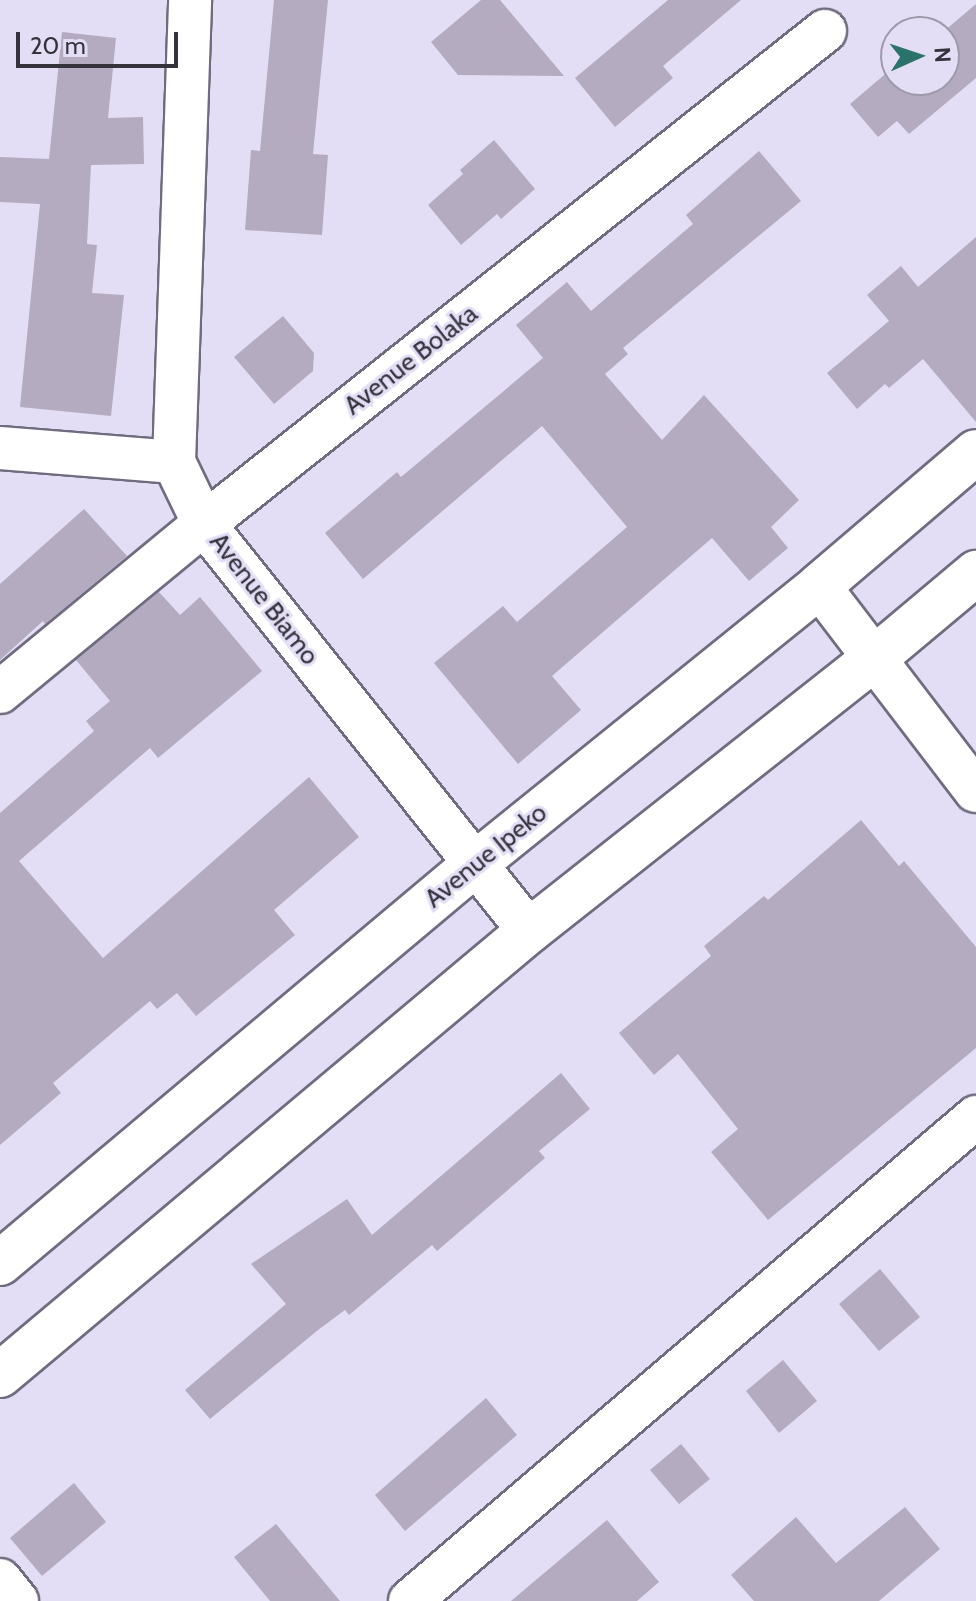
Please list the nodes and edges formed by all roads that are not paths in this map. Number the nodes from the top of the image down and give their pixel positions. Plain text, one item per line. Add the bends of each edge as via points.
1 (190, 0) edge
2 (825, 31) dead end
3 (0, 448) edge
4 (976, 452) edge
5 (174, 462) junction
6 (204, 524) junction
7 (976, 573) edge
8 (819, 586) junction
9 (876, 657) junction
10 (0, 692) edge
11 (976, 791) edge
12 (475, 864) junction
13 (529, 931) junction
14 (976, 1117) edge
15 (0, 1263) edge
16 (0, 1375) edge
17 (0, 1580) edge
18 (17, 1601) edge
19 (410, 1601) edge

1 - 5 street
2 - 6 street, Avenue Bolaka
3 - 5 street
4 - 8 street, Avenue Ipeko
5 - 6 street, Avenue Biamo
6 - 10 street, Avenue Bolaka
6 - 12 street, Avenue Biamo
7 - 9 street
8 - 9 street
8 - 12 street, Avenue Ipeko
9 - 11 street
9 - 13 street
12 - 13 street, Avenue Biamo
12 - 15 street, Avenue Ipeko
13 - 16 street
14 - 19 street
17 - 18 street

